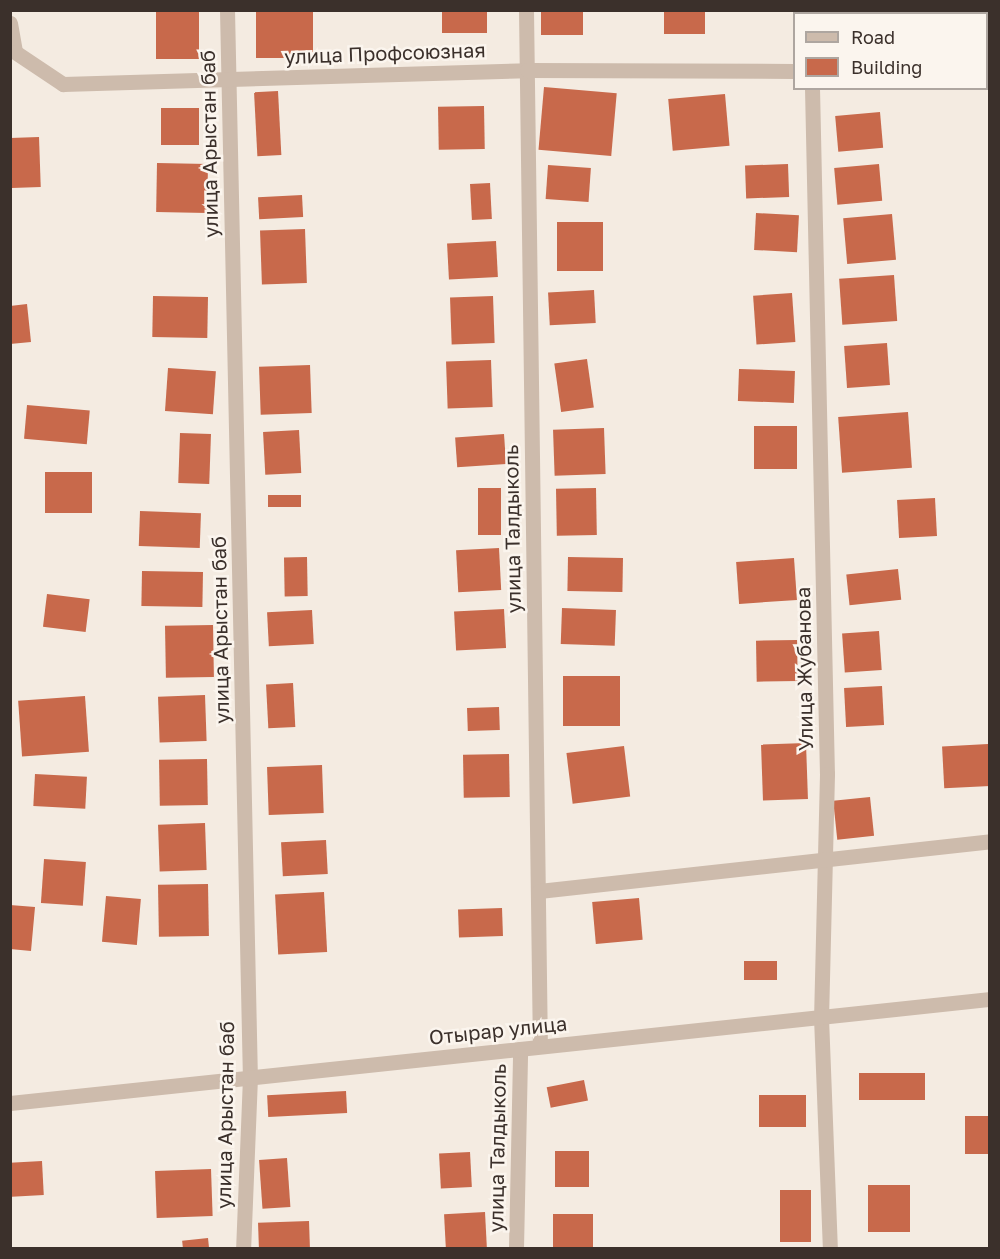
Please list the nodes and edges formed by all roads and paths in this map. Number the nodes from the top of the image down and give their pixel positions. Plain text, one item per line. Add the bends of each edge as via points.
1 (227, 10) edge
2 (526, 10) edge
3 (10, 23) edge
4 (13, 58) edge
5 (527, 69) junction
6 (793, 71) edge
7 (229, 79) junction
8 (812, 90) edge
9 (990, 841) edge
10 (825, 858) junction
11 (539, 891) junction
12 (990, 999) edge
13 (821, 1017) junction
14 (540, 1046) junction
15 (520, 1049) junction
16 (250, 1077) junction
17 (10, 1103) edge
18 (243, 1248) edge
19 (516, 1248) edge
20 (830, 1248) edge

1 - 7 street, улица Арыстан баб
2 - 5 street, улица Талдыколь
3 - 4 street, улица Профсоюзная
4 - 7 street, улица Профсоюзная via 63,84
5 - 6 street, улица Профсоюзная
5 - 7 street, улица Профсоюзная
5 - 11 street, улица Талдыколь
7 - 16 street, улица Арыстан баб
8 - 10 street, Улица Жубанова via 827,774
9 - 10 street
10 - 11 street
10 - 13 street, Улица Жубанова
11 - 14 street, улица Талдыколь
12 - 13 street, Отырар улица
13 - 14 street, Отырар улица
13 - 20 street, Улица Жубанова
14 - 15 street, Отырар улица
15 - 16 street, Отырар улица
15 - 19 street, улица Талдыколь
16 - 17 street, Отырар улица
16 - 18 street, улица Арыстан баб

